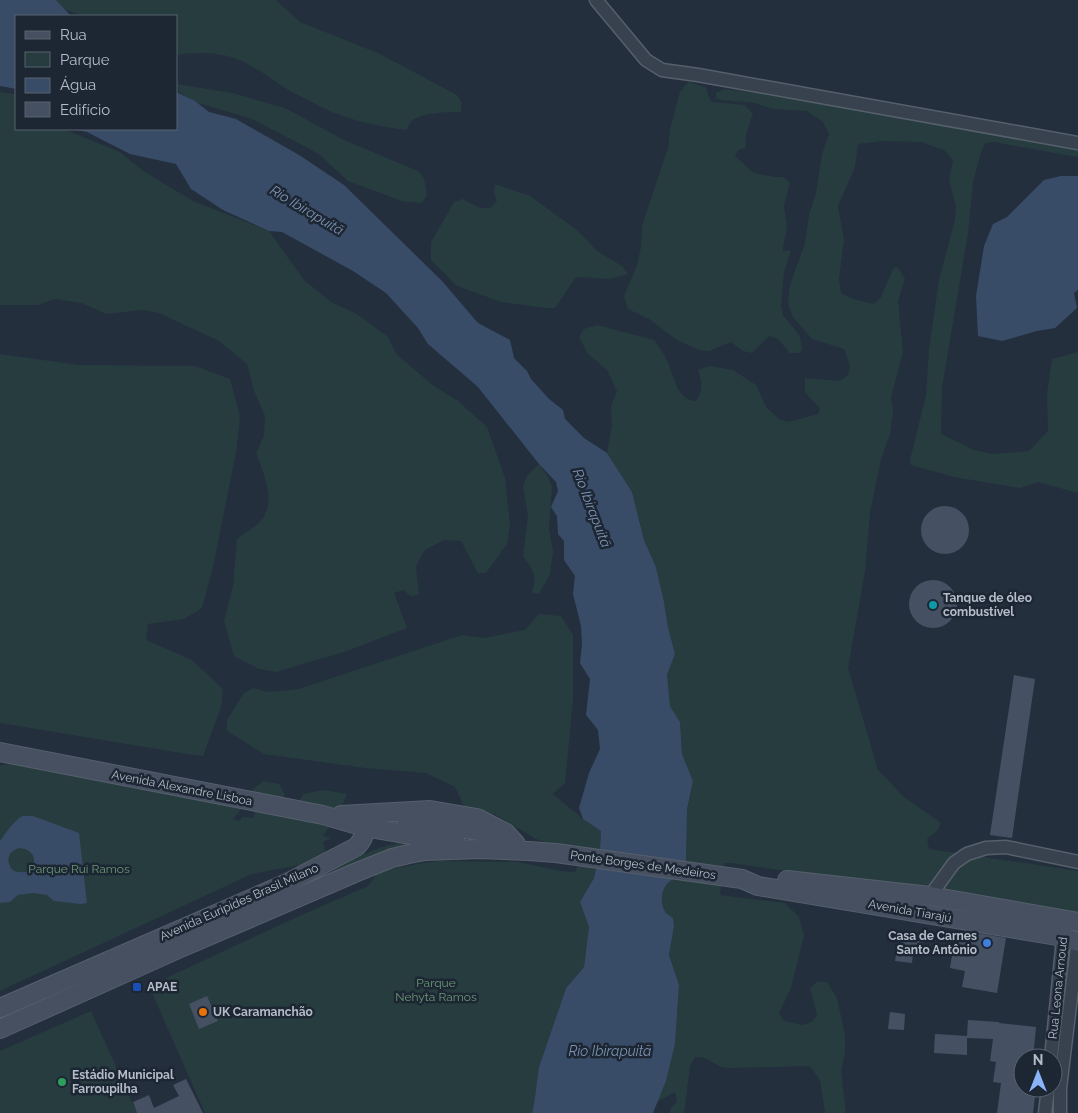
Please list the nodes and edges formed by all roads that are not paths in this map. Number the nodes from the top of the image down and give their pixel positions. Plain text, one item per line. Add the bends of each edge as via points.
1 (596, 0) edge
2 (1078, 143) edge
3 (0, 752) edge
4 (323, 815) junction
5 (364, 827) junction
6 (522, 848) junction
7 (480, 849) junction
8 (556, 853) joint
9 (1078, 862) edge
10 (736, 878) junction
11 (930, 896) junction
12 (1071, 920) edge
13 (1074, 940) edge
14 (0, 1008) edge
15 (0, 1028) edge
16 (1053, 1048) edge
17 (1047, 1098) edge
18 (1045, 1113) edge
19 (1060, 1113) edge

1 - 2 street via 646,60 662,70
3 - 4 main road, Avenida Alexandre Lisboa
4 - 5 main road, Avenida Alexandre Lisboa
4 - 6 main road via 430,810 477,818 506,833
5 - 6 main road, Avenida Euripides Brasil Milano via 451,826 478,831
5 - 7 main road
5 - 14 main road, Avenida Euripides Brasil Milano via 361,842 356,847 285,884
6 - 7 main road, Avenida Euripides Brasil Milano
6 - 8 main road, Avenida Euripides Brasil Milano
7 - 15 main road, Avenida Euripides Brasil Milano via 426,851 392,858
8 - 10 main road, Ponte Borges de Medeiros
9 - 11 street via 1006,848 986,848 967,854 954,863
10 - 11 main road, Avenida Tiarajú via 758,876
10 - 13 main road, Avenida Tiarajú via 758,886
11 - 12 main road, Avenida Tiarajú
12 - 13 street, Rua Leona Arnoud
13 - 16 street, Rua Leona Arnoud
13 - 19 street, Rua Leona Arnoud
17 - 18 street

